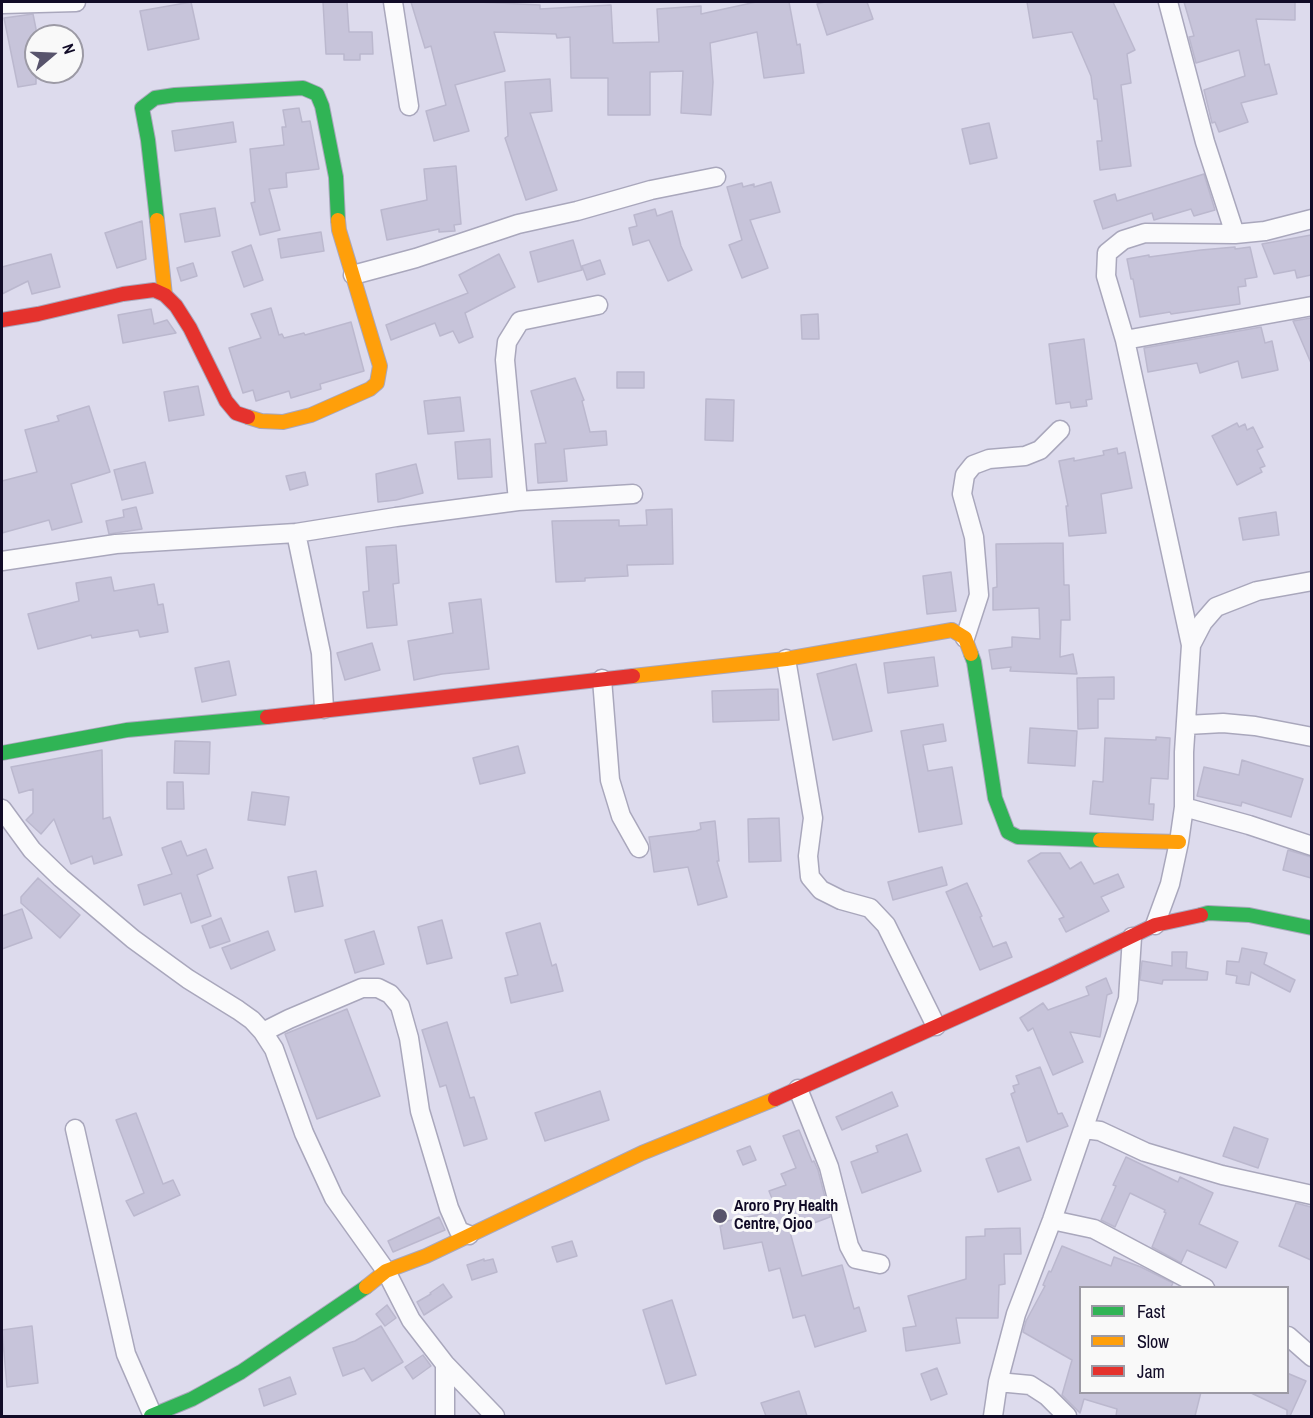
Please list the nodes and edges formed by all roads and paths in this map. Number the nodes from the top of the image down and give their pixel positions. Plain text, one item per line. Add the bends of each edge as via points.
1 (76, 2) edge
2 (393, 2) edge
3 (1168, 2) edge
4 (2, 4) edge
5 (409, 106) dead end
6 (716, 177) dead end
7 (1311, 219) edge
8 (1236, 234) junction
9 (353, 275) junction
10 (165, 295) junction
11 (598, 305) dead end
12 (1311, 306) edge
13 (2, 320) edge
14 (1125, 340) junction
15 (1060, 430) dead end
16 (633, 494) dead end
17 (518, 501) junction
18 (296, 533) junction
19 (2, 561) edge
20 (1311, 581) edge
21 (965, 638) junction
22 (1191, 645) junction
23 (786, 658) junction
24 (602, 679) junction
25 (324, 709) junction
26 (1187, 725) junction
27 (1311, 737) edge
28 (2, 753) edge
29 (1184, 807) junction
30 (2, 808) edge
31 (10, 836) edge
32 (1179, 842) junction
33 (1311, 846) edge
34 (639, 848) dead end
35 (1155, 925) junction
36 (1311, 928) edge
37 (1132, 937) junction
38 (936, 1026) junction
39 (263, 1032) junction
40 (798, 1089) junction
41 (75, 1129) dead end
42 (1084, 1129) junction
43 (1311, 1195) edge
44 (1052, 1220) junction
45 (470, 1235) junction
46 (880, 1264) dead end
47 (386, 1271) junction
48 (1203, 1286) edge
49 (1289, 1338) edge
50 (1311, 1357) edge
51 (445, 1364) junction
52 (998, 1382) junction
53 (152, 1416) edge
54 (445, 1416) edge
55 (495, 1416) edge
56 (993, 1416) edge
57 (1067, 1416) edge

1 - 4 street
2 - 5 street
3 - 8 street via 1205,142
6 - 9 street via 518,224
7 - 8 street
8 - 14 street via 1145,232 1123,240 1107,253 1106,276
9 - 10 street via 380,366 377,383 332,407 283,422 261,421 236,413 226,401 190,328
9 - 10 street via 339,230 336,177 317,94 303,88 175,95 155,98 142,108
10 - 13 street via 154,290 123,294
11 - 17 street via 520,321 507,342 505,360
12 - 14 street
14 - 22 street
15 - 21 street via 1040,450 1025,456 989,459 973,465 965,475 962,494 974,537 980,595
16 - 17 street
17 - 18 street
18 - 19 street via 116,544
18 - 25 street via 321,653
20 - 22 street via 1229,600 1216,607 1203,622
21 - 23 street via 952,630
21 - 32 street via 974,662 995,798 1008,832 1018,837
22 - 26 street
23 - 24 street
23 - 38 street via 813,819 808,856 810,877 821,890 870,908 886,925
24 - 25 street
24 - 34 street via 610,780 621,816
25 - 28 street via 126,730
26 - 27 street via 1255,726
26 - 29 street
29 - 32 street
29 - 33 street
30 - 31 street
31 - 39 street via 32,850 133,939 252,1020
32 - 35 street via 1170,884
35 - 36 street via 1208,913 1249,915
35 - 37 street
37 - 38 street
37 - 42 street via 1128,999
38 - 40 street
39 - 45 street via 362,988 378,987 390,994 400,1006 420,1111 449,1208 459,1231
39 - 47 street via 274,1049 304,1133 334,1198
40 - 45 street via 642,1153
40 - 46 street via 829,1167 849,1246 856,1258
41 - 53 street via 126,1354
42 - 43 street via 1100,1131 1145,1152 1210,1172
42 - 44 street
44 - 48 street via 1094,1229
44 - 52 street via 1030,1274
45 - 47 street
47 - 51 street via 411,1320
47 - 53 street via 357,1295 241,1372
49 - 50 street
51 - 54 street
51 - 55 street
52 - 56 street
52 - 57 street via 1030,1385

